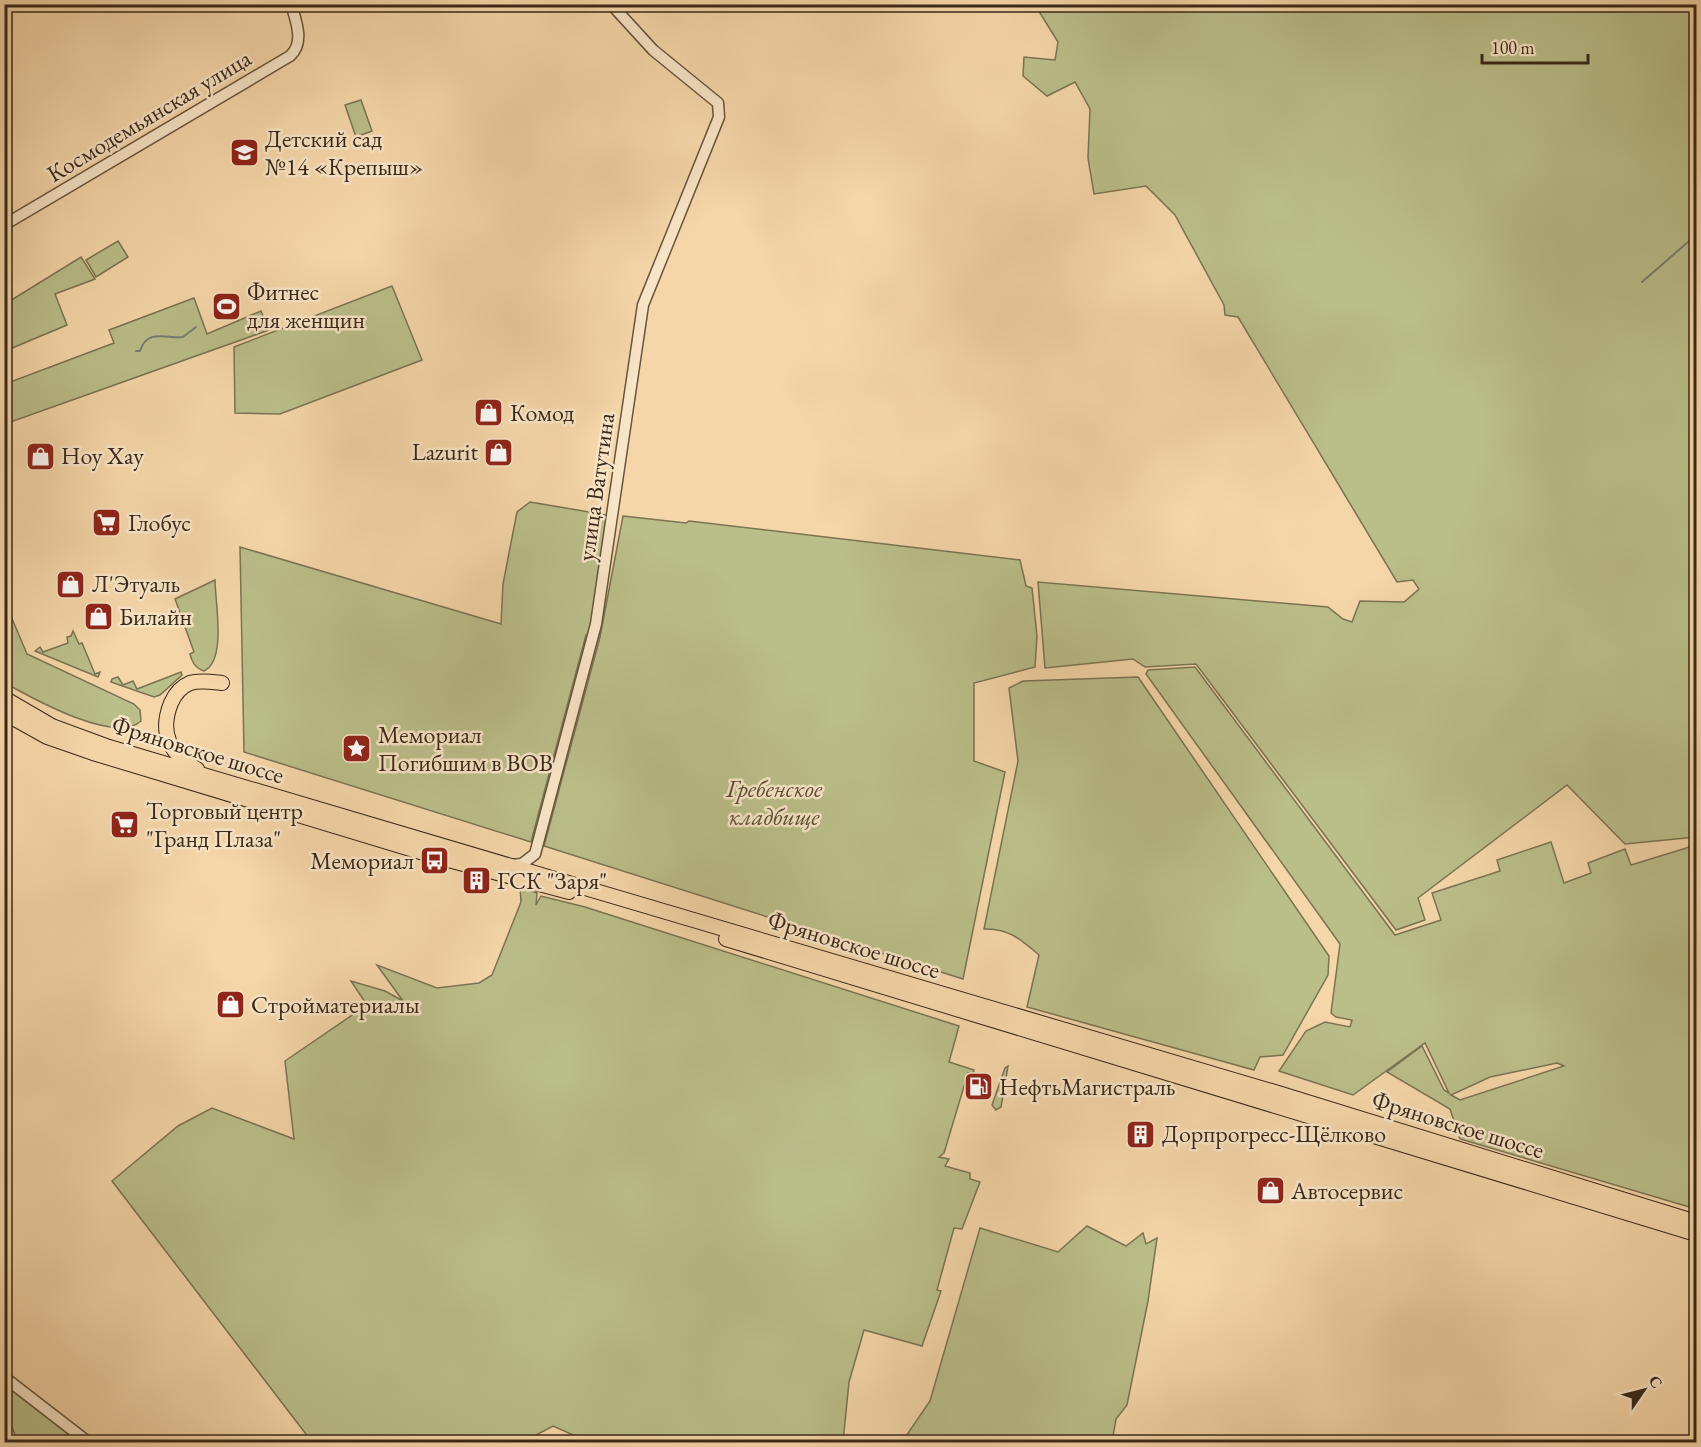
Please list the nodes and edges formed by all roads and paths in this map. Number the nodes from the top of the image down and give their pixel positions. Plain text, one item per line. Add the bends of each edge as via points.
1 (291, 4) edge
2 (611, 4) edge
3 (4, 225) edge
4 (222, 683) dead end
5 (4, 698) edge
6 (4, 713) edge
7 (224, 781) junction
8 (535, 854) junction
9 (508, 866) junction
10 (542, 874) junction
11 (1696, 1222) edge
12 (1696, 1234) edge
13 (4, 1377) edge
14 (88, 1443) edge

1 - 3 street, Космодемьянская улица via 298,32 296,51
2 - 8 street, улица Ватутина via 653,50 718,103 718,117 643,305 596,624
4 - 7 main road via 199,681 182,687 171,702 165,725 169,743 184,761
5 - 7 main road, Фряновское шоссе via 78,737
6 - 12 main road, Фряновское шоссе via 47,737 93,753 437,857 599,900
7 - 9 main road, Фряновское шоссе
8 - 9 street via 522,864
8 - 10 street
9 - 10 main road, Фряновское шоссе
10 - 11 main road, Фряновское шоссе via 1289,1096
13 - 14 street

